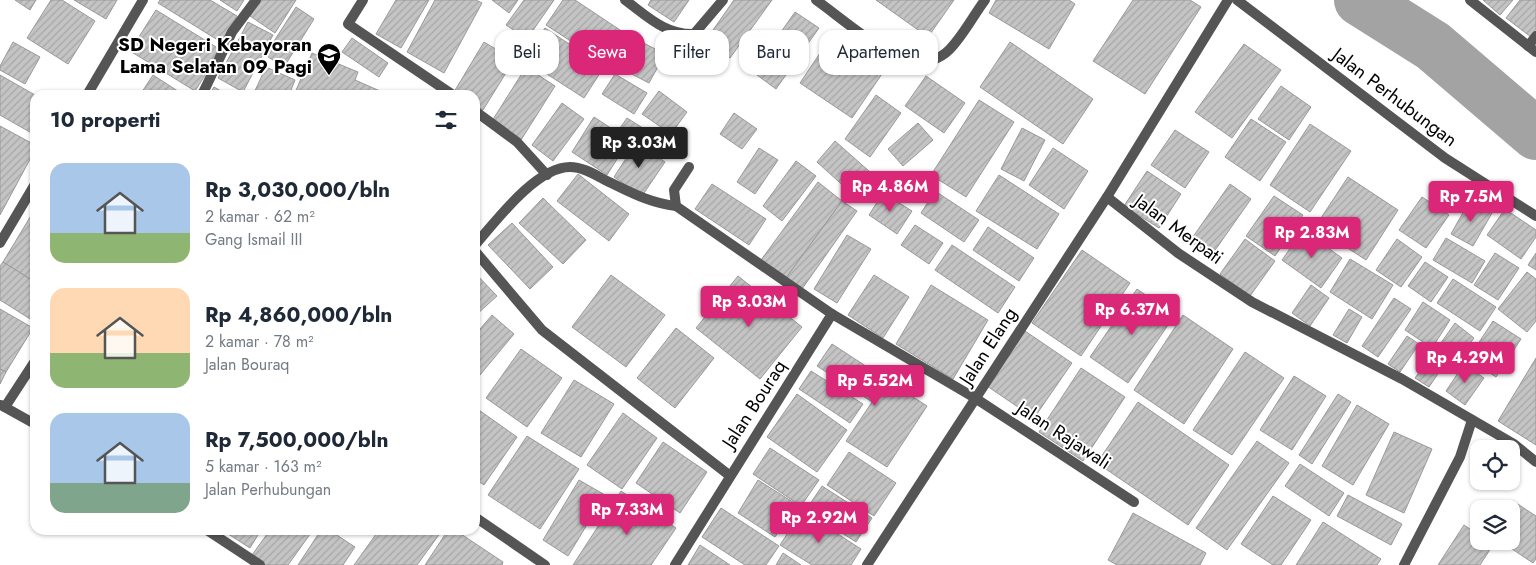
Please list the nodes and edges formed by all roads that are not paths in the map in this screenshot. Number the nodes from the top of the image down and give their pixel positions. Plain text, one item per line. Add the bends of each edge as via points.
1 (143, 0) edge
2 (256, 0) edge
3 (363, 0) edge
4 (625, 0) edge
5 (723, 0) edge
6 (816, 0) edge
7 (985, 0) edge
8 (1228, 0) edge
9 (1237, 0) edge
10 (1470, 0) edge
11 (1536, 36) edge
12 (1532, 49) edge
13 (90, 90) edge
14 (204, 90) edge
15 (446, 90) edge
16 (480, 115) edge
17 (689, 167) dead end
18 (547, 175) junction
19 (30, 192) edge
20 (1107, 197) junction
21 (676, 206) junction
22 (1536, 216) edge
23 (480, 239) edge
24 (0, 243) edge
25 (480, 257) edge
26 (832, 314) junction
27 (30, 368) edge
28 (975, 398) junction
29 (3, 406) edge
30 (1472, 420) junction
31 (30, 421) edge
32 (1536, 462) edge
33 (729, 475) junction
34 (1134, 502) dead end
35 (480, 520) edge
36 (215, 535) edge
37 (260, 565) edge
38 (545, 565) edge
39 (675, 565) edge
40 (867, 565) edge
41 (1404, 565) edge

1 - 13 street
2 - 14 street via 232,32
3 - 15 street via 348,24
4 - 5 street via 664,28 681,34 694,34
6 - 7 street via 888,50 916,62 938,58 949,50
8 - 20 street, Jalan Merpati
9 - 22 street, Jalan Perhubungan via 1445,158
10 - 12 street
11 - 12 street
16 - 18 street via 517,142
17 - 21 street via 674,190
18 - 21 street via 555,170 576,168 654,204
18 - 23 street via 517,198
19 - 24 street
20 - 28 street, Jalan Elang
20 - 30 street, Jalan Merpati via 1178,253 1252,302 1402,379
21 - 26 street
25 - 33 street, Jalan Bouraq via 542,330
26 - 28 street
26 - 33 street, Jalan Bouraq
27 - 29 street
28 - 34 street, Jalan Rajawali
28 - 40 street, Jalan Elang
29 - 31 street
30 - 32 street, Jalan Merpati via 1514,444
30 - 41 street via 1460,457
33 - 39 street, Jalan Bouraq
35 - 38 street
36 - 37 street

